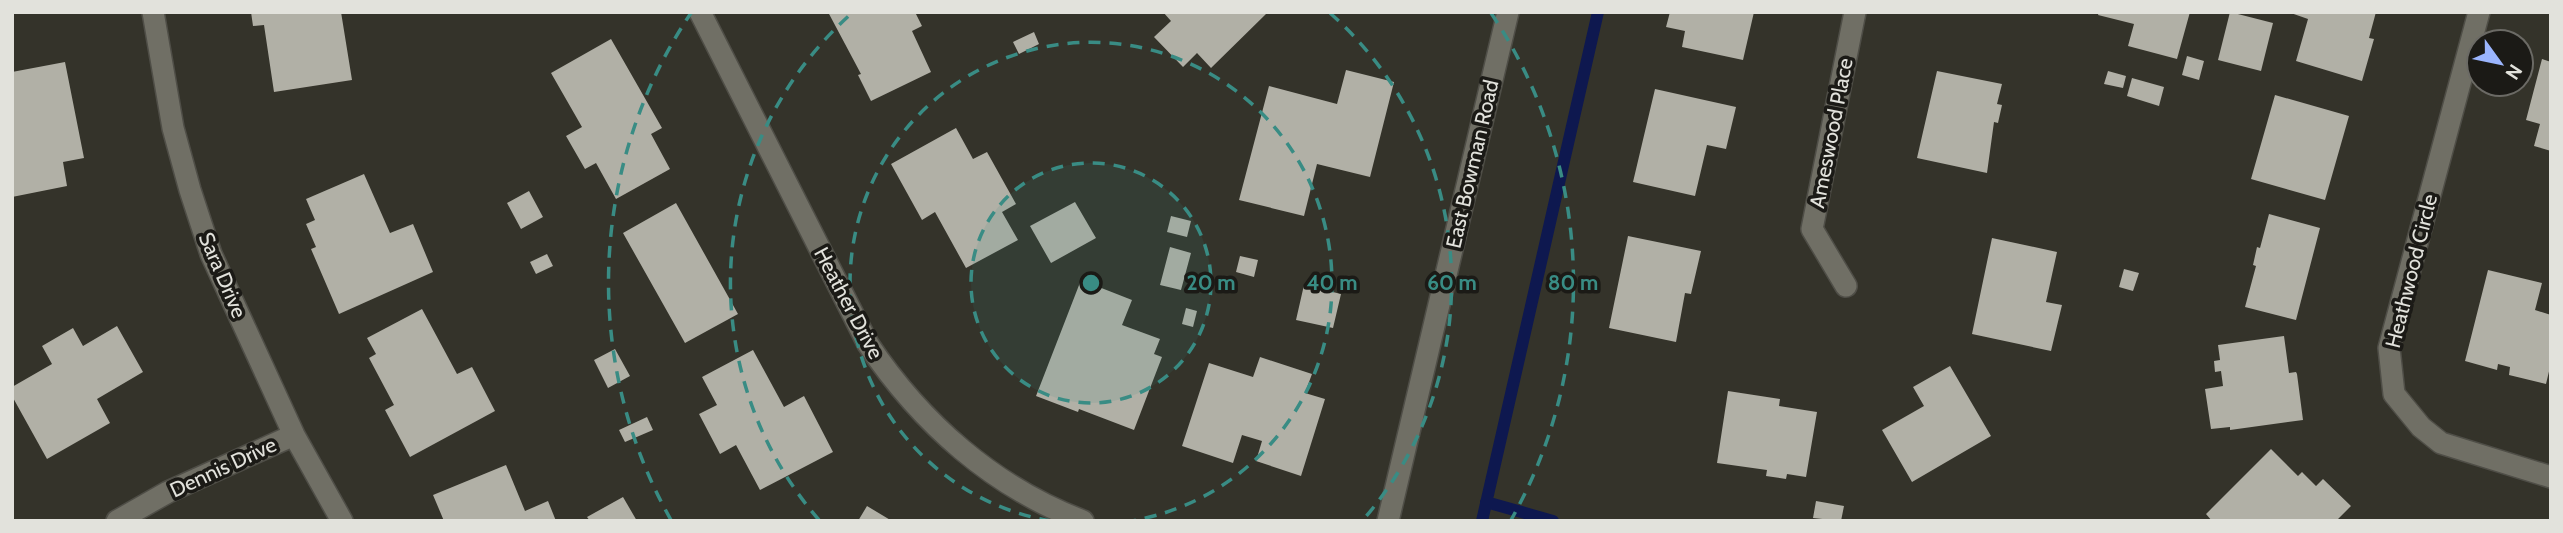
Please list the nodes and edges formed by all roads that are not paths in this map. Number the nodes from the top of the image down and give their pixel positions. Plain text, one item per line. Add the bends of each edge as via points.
1 (153, 12) edge
2 (700, 12) edge
3 (1855, 12) edge
4 (2479, 12) edge
5 (1504, 13) edge
6 (1846, 286) dead end
7 (293, 435) junction
8 (2551, 477) edge
9 (117, 521) edge
10 (342, 521) edge
11 (1083, 521) edge
12 (1388, 521) edge

1 - 7 street, Sara Drive via 173,128 194,203 211,254
2 - 11 street, Heather Drive via 868,344 888,373 935,427 989,472 1051,509
3 - 6 street, Ameswood Place via 1812,229
4 - 8 street, Heathwood Circle via 2389,348 2394,394 2441,443
5 - 12 street, East Bowman Road
7 - 9 street, Dennis Drive via 168,492
7 - 10 street, Sara Drive

